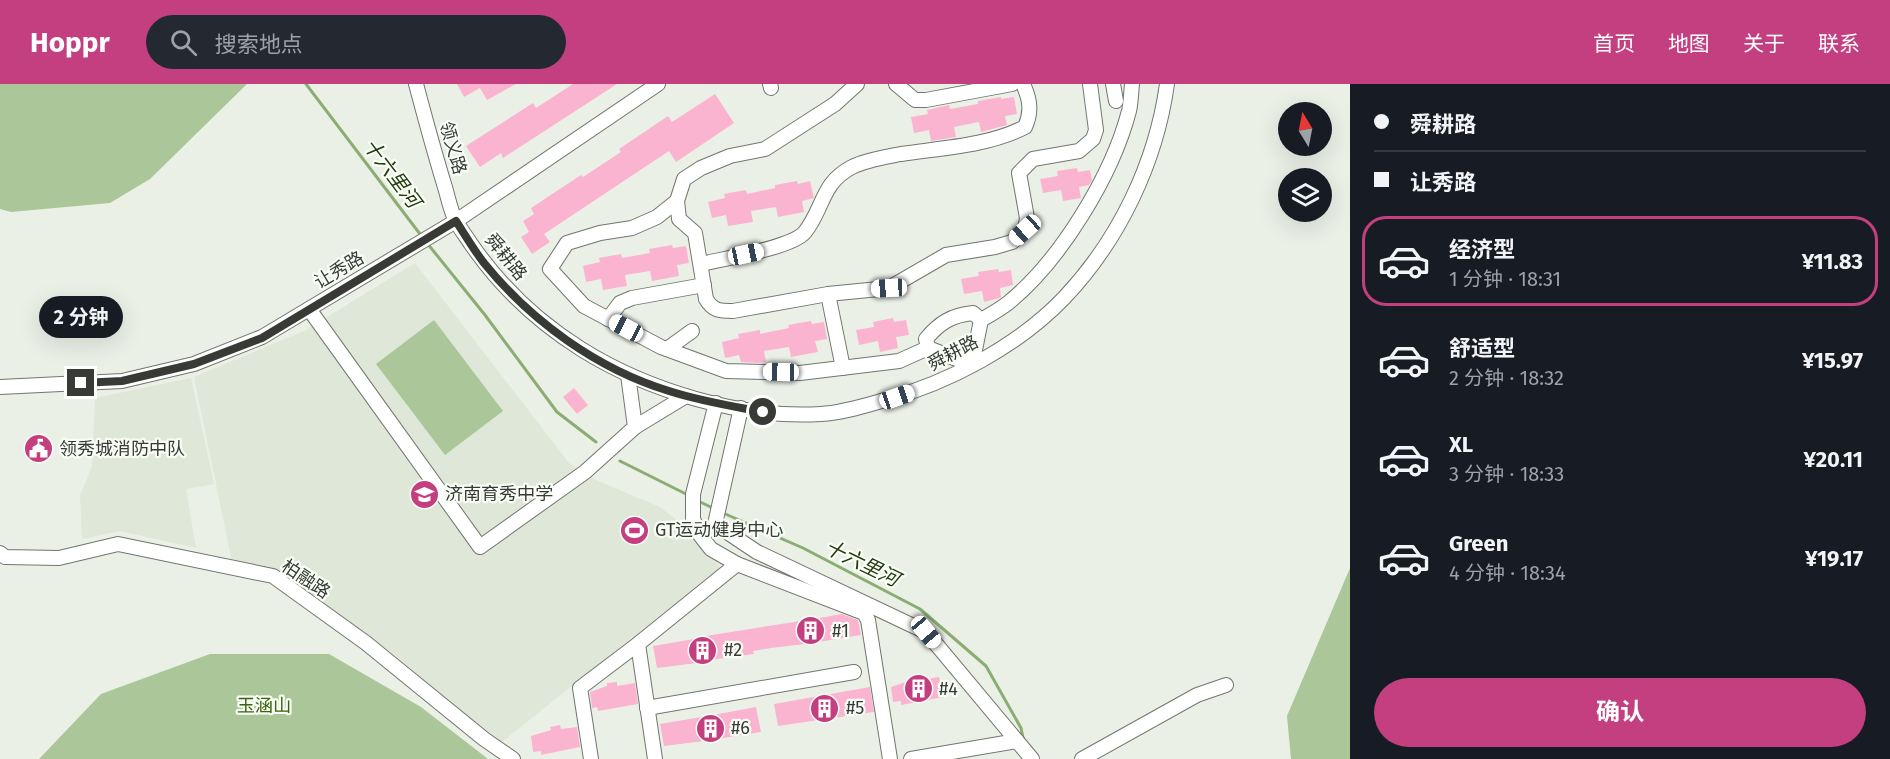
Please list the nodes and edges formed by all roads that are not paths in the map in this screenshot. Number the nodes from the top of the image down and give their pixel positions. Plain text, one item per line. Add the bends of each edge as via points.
1 (417, 84) edge
2 (658, 84) edge
3 (857, 84) edge
4 (896, 84) edge
5 (1012, 84) edge
6 (1023, 84) edge
7 (1090, 84) edge
8 (1113, 84) edge
9 (1132, 84) edge
10 (1167, 84) edge
11 (1116, 101) dead end
12 (676, 201) junction
13 (456, 221) junction
14 (701, 264) junction
15 (704, 285) junction
16 (828, 294) junction
17 (309, 309) junction
18 (608, 319) junction
19 (981, 320) junction
20 (692, 331) dead end
21 (928, 348) junction
22 (667, 349) junction
23 (972, 365) junction
24 (843, 368) junction
25 (628, 375) junction
26 (0, 387) edge
27 (686, 396) junction
28 (716, 403) junction
29 (741, 408) junction
30 (635, 427) junction
31 (0, 553) edge
32 (737, 564) junction
33 (638, 644) junction
34 (854, 672) dead end
35 (1226, 684) dead end
36 (647, 708) junction
37 (1017, 741) junction
38 (513, 759) edge
39 (591, 759) edge
40 (655, 759) edge
41 (890, 759) edge
42 (911, 759) edge
43 (1032, 759) edge
44 (1082, 759) edge

1 - 13 street, 领义路
2 - 13 street, 让秀路
3 - 12 street via 835,104 765,149 730,156 693,173 684,179
4 - 5 street via 915,100
6 - 14 street via 1031,115 1025,128 1006,137 887,157 852,167 828,186 803,234 768,250
7 - 16 street via 1096,130 1093,139 1079,151 1033,159 1025,165 1019,173 1027,218 1025,230 1012,242 946,255 889,288
8 - 11 street
9 - 19 street via 1129,109 1114,155 1089,204 1052,258 1008,303
10 - 23 street, 舜耕路 via 1147,166 1131,201 1089,267 1064,298 1035,324
12 - 14 street via 679,219 695,233
12 - 18 street via 657,217 632,228 600,232 567,243 550,269 584,306
13 - 17 street, 让秀路
13 - 25 street, 舜耕路 via 484,262 535,315 570,342
14 - 15 street
15 - 16 street via 706,299 718,311
15 - 18 street via 632,298 620,303
16 - 24 street
17 - 26 street, 让秀路 via 262,338 194,364 122,381
17 - 30 street via 480,547 585,472
18 - 22 street
19 - 21 street via 973,314 945,320 926,339
19 - 23 street
20 - 22 street
21 - 23 street
21 - 24 street via 899,361
22 - 24 street via 726,371 800,373
23 - 29 street, 舜耕路 via 926,387 831,413
25 - 27 street, 舜耕路
25 - 30 street
27 - 28 street, 舜耕路
27 - 30 street
28 - 29 street, 舜耕路
28 - 32 street via 693,499 693,519 711,549
29 - 37 street via 715,524 758,552 926,632
31 - 38 street, 柏融路 via 5,557 59,558 118,544 273,576 366,643
32 - 33 street
32 - 41 street via 864,613
33 - 36 street
33 - 39 street via 580,688
34 - 36 street
35 - 44 street via 1197,695
36 - 40 street
37 - 42 street
37 - 43 street

